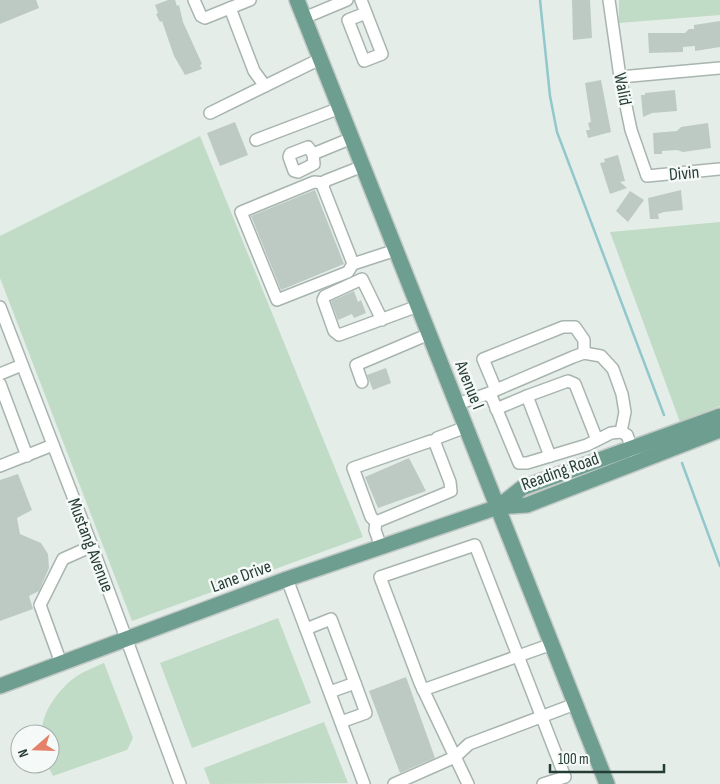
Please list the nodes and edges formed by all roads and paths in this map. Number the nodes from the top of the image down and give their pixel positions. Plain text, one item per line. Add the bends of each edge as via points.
1 (194, 0) edge
2 (250, 0) edge
3 (297, 0) edge
4 (347, 0) edge
5 (361, 0) edge
6 (609, 0) edge
7 (230, 8) junction
8 (366, 13) dead end
9 (304, 18) junction
10 (320, 59) junction
11 (720, 68) edge
12 (620, 77) junction
13 (265, 86) junction
14 (340, 108) junction
15 (210, 113) dead end
16 (352, 138) junction
17 (256, 140) dead end
18 (313, 154) dead end
19 (363, 166) junction
20 (720, 169) edge
21 (647, 176) joint
22 (324, 183) junction
23 (396, 250) junction
24 (354, 262) junction
25 (418, 306) junction
26 (0, 307) edge
27 (382, 320) junction
28 (429, 334) junction
29 (584, 353) junction
30 (22, 365) junction
31 (0, 374) edge
32 (362, 382) dead end
33 (0, 384) edge
34 (491, 392) junction
35 (527, 396) junction
36 (457, 404) junction
37 (496, 409) junction
38 (720, 416) edge
39 (466, 427) junction
40 (720, 430) edge
41 (621, 432) junction
42 (436, 443) junction
43 (592, 443) junction
44 (53, 445) junction
45 (27, 456) junction
46 (550, 456) junction
47 (635, 456) junction
48 (603, 459) junction
49 (586, 465) junction
50 (0, 466) edge
51 (498, 507) junction
52 (376, 522) junction
53 (92, 546) junction
54 (381, 547) junction
55 (287, 579) junction
56 (306, 629) junction
57 (126, 639) junction
58 (552, 644) junction
59 (519, 656) junction
60 (61, 663) junction
61 (355, 683) junction
62 (0, 686) edge
63 (424, 690) junction
64 (330, 692) junction
65 (575, 704) junction
66 (541, 716) junction
67 (341, 722) junction
68 (455, 757) junction
69 (180, 784) edge
70 (364, 784) edge
71 (394, 784) edge
72 (468, 784) edge
73 (543, 784) edge
74 (607, 784) edge

1 - 7 street via 205,18
2 - 7 street
3 - 9 main road, Avenue I
4 - 9 street
5 - 8 street
6 - 12 street, Walid
7 - 13 street via 254,71
9 - 10 main road, Avenue I
10 - 13 street
10 - 14 main road, Avenue I
11 - 12 street
12 - 21 street, Walid via 631,130
13 - 15 street
14 - 16 main road, Avenue I
14 - 17 street
16 - 18 street
16 - 19 main road, Avenue I
19 - 22 street
19 - 23 main road, Avenue I
20 - 21 street, Divin
22 - 24 street
22 - 24 street via 314,182 241,212 277,300 348,272
23 - 24 street
23 - 25 main road, Avenue I
25 - 27 street
25 - 28 main road, Avenue I
26 - 30 street, Mustang Avenue
27 - 27 street via 339,335 334,331 323,300 325,296 362,279
28 - 32 street via 356,365
28 - 36 main road, Avenue I
29 - 34 street
29 - 34 street via 584,340 575,327 562,326 483,359
29 - 41 street via 601,356 613,369 625,412
30 - 31 street
30 - 44 street, Mustang Avenue
33 - 45 street
34 - 36 street
34 - 37 street
35 - 37 street
35 - 43 street via 568,381 575,384
35 - 46 street
36 - 39 main road, Avenue I
37 - 46 street via 519,463
38 - 47 main road, Reading Road
39 - 42 street via 437,438
39 - 51 main road, Avenue I
40 - 47 main road, Reading Road
41 - 43 street via 611,433
41 - 47 street via 627,435
42 - 52 street via 451,491
42 - 52 street via 431,441 353,468
43 - 46 street
43 - 48 street
43 - 49 street
44 - 45 street
44 - 53 street, Mustang Avenue
45 - 50 street
47 - 48 main road, Reading Road
47 - 51 main road, Reading Road via 527,505
48 - 49 main road, Reading Road
49 - 51 main road, Reading Road via 522,488
51 - 54 main road, Lane Drive
51 - 58 main road, Avenue I
52 - 54 street via 375,530
53 - 57 street, Mustang Avenue
53 - 60 street via 63,559 40,605
54 - 55 main road, Lane Drive
55 - 56 street
55 - 57 main road, Lane Drive
56 - 61 street via 331,619
56 - 64 street
57 - 60 main road, Lane Drive
57 - 69 street, Mustang Avenue
58 - 59 street
58 - 65 main road, Avenue I
59 - 63 street
59 - 63 street via 475,545 380,577
59 - 66 street
60 - 62 main road, Lane Drive
61 - 64 street
61 - 67 street via 366,713
63 - 68 street
64 - 67 street
65 - 66 street
65 - 74 main road, Avenue I
66 - 68 street via 469,744
66 - 73 street via 565,777
67 - 70 street
68 - 71 street
68 - 72 street

